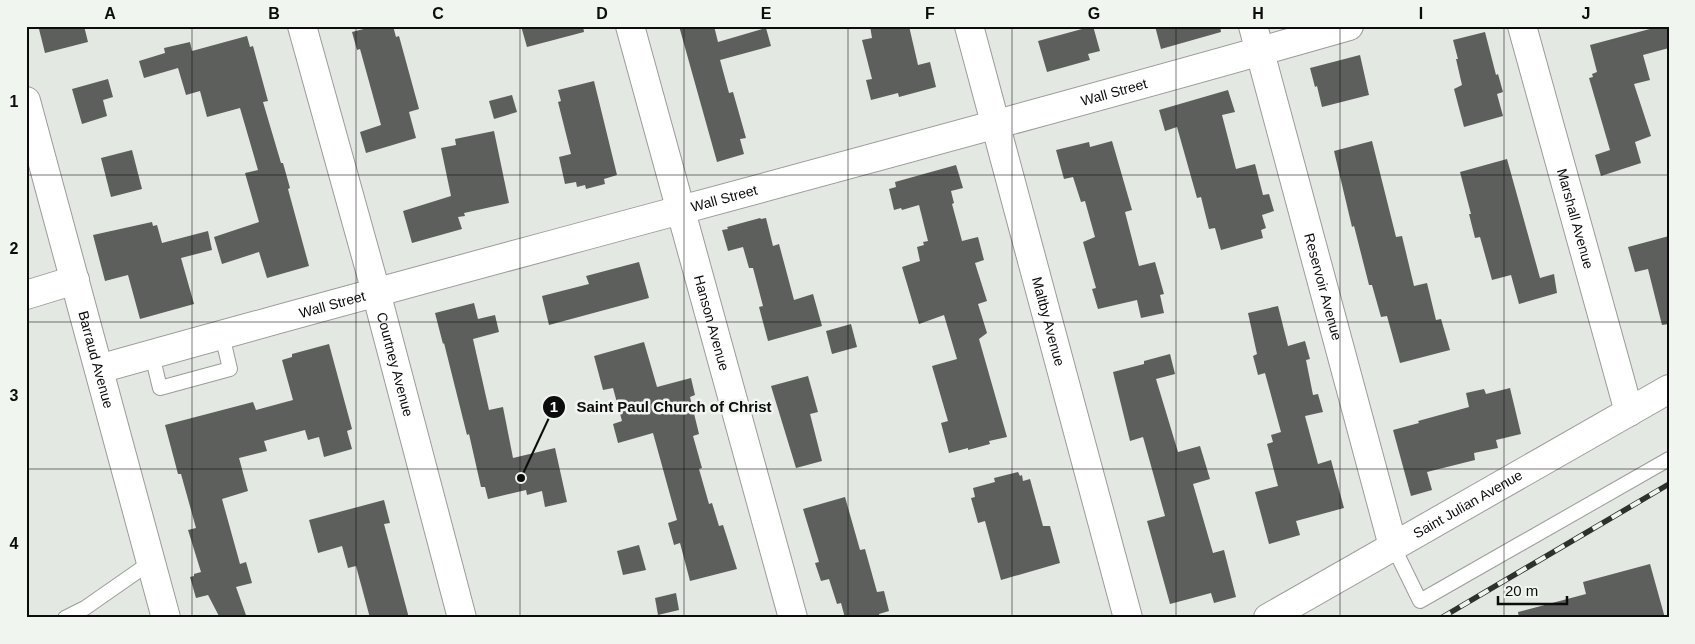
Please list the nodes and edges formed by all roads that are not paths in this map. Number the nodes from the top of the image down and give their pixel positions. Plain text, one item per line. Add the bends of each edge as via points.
1 (302, 26) edge
2 (630, 26) edge
3 (969, 26) edge
4 (1349, 26) edge
5 (1522, 26) edge
6 (1257, 39) edge
7 (26, 101) edge
8 (996, 125) junction
9 (681, 210) junction
10 (75, 280) junction
11 (376, 292) junction
12 (26, 295) edge
13 (99, 369) junction
14 (1669, 389) edge
15 (1629, 412) junction
16 (1669, 459) edge
17 (1393, 546) junction
18 (151, 562) junction
19 (65, 618) edge
20 (166, 618) edge
21 (462, 618) edge
22 (793, 618) edge
23 (1128, 618) edge
24 (1268, 618) edge

1 - 11 street, Courtney Avenue
2 - 9 street, Hanson Avenue
3 - 8 street, Maltby Avenue
4 - 6 street, Wall Street
5 - 15 street, Marshall Avenue
6 - 8 street, Wall Street
6 - 17 street, Reservoir Avenue
7 - 10 street, Barraud Avenue
8 - 9 street, Wall Street
8 - 23 street, Maltby Avenue
9 - 11 street, Wall Street
9 - 22 street, Hanson Avenue
10 - 12 street
10 - 13 street, Barraud Avenue
11 - 13 street, Wall Street
11 - 21 street, Courtney Avenue
13 - 18 street, Barraud Avenue
14 - 15 street, Saint Julian Avenue
15 - 17 street, Saint Julian Avenue
16 - 17 lane via 1420,601
17 - 24 street, Saint Julian Avenue
18 - 19 lane via 85,608
18 - 20 street, Barraud Avenue

